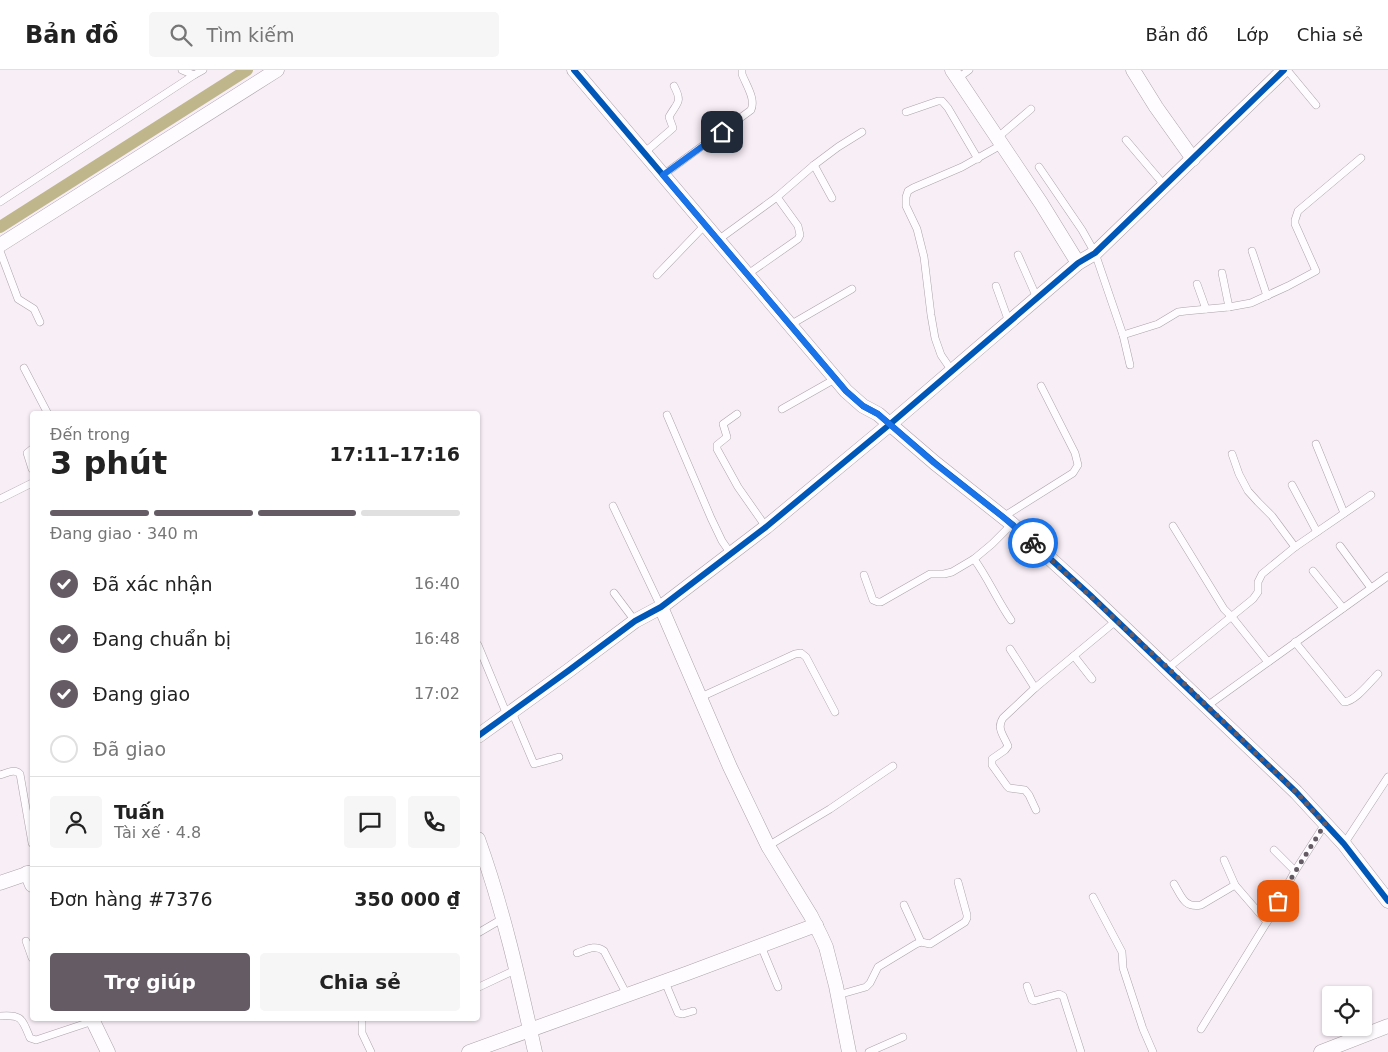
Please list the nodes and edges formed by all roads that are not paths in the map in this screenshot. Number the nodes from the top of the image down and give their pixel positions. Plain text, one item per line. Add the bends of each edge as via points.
1 (182, 70) edge
2 (204, 70) edge
3 (277, 70) edge
4 (574, 70) edge
5 (742, 70) edge
6 (969, 70) edge
7 (1133, 70) edge
8 (1286, 70) edge
9 (957, 74) edge
10 (194, 75) junction
11 (674, 86) dead end
12 (1316, 105) dead end
13 (1031, 109) dead end
14 (906, 112) dead end
15 (862, 132) dead end
16 (1001, 137) junction
17 (1126, 140) dead end
18 (644, 152) junction
19 (1361, 158) dead end
20 (978, 159) junction
21 (1193, 159) junction
22 (814, 165) junction
23 (1039, 167) dead end
24 (663, 175) junction
25 (1165, 186) junction
26 (777, 197) junction
27 (832, 198) dead end
28 (0, 202) edge
29 (705, 225) junction
30 (718, 240) junction
31 (0, 245) edge
32 (0, 251) edge
33 (1252, 251) dead end
34 (1018, 255) dead end
35 (1087, 258) junction
36 (748, 274) junction
37 (1222, 274) dead end
38 (657, 275) dead end
39 (1197, 284) dead end
40 (996, 286) dead end
41 (852, 289) dead end
42 (1267, 296) junction
43 (1037, 298) junction
44 (1229, 307) junction
45 (1206, 309) junction
46 (40, 322) dead end
47 (1009, 322) junction
48 (790, 326) junction
49 (1123, 335) junction
50 (1130, 365) dead end
51 (24, 368) dead end
52 (952, 371) junction
53 (835, 379) junction
54 (1041, 386) dead end
55 (782, 409) dead end
56 (46, 411) edge
57 (737, 414) dead end
58 (667, 415) dead end
59 (889, 425) junction
60 (1316, 444) dead end
61 (30, 451) edge
62 (1232, 454) dead end
63 (30, 463) edge
64 (30, 484) edge
65 (1292, 485) dead end
66 (1371, 495) dead end
67 (0, 499) edge
68 (613, 506) dead end
69 (1344, 513) junction
70 (1008, 520) junction
71 (1173, 526) dead end
72 (766, 527) junction
73 (1317, 532) junction
74 (1340, 546) dead end
75 (1295, 547) junction
76 (731, 554) junction
77 (974, 559) junction
78 (1313, 571) dead end
79 (864, 575) dead end
80 (1388, 576) edge
81 (1371, 588) junction
82 (614, 593) dead end
83 (661, 607) junction
84 (1343, 608) junction
85 (1232, 617) junction
86 (1010, 620) dead end
87 (1117, 620) junction
88 (635, 621) junction
89 (1295, 642) junction
90 (480, 649) edge
91 (1010, 649) dead end
92 (1074, 656) junction
93 (1268, 662) junction
94 (1168, 668) junction
95 (1378, 674) dead end
96 (1092, 678) dead end
97 (1035, 688) junction
98 (701, 697) junction
99 (1207, 706) junction
100 (835, 712) dead end
101 (509, 713) junction
102 (480, 735) edge
103 (559, 757) dead end
104 (893, 766) dead end
105 (0, 775) edge
106 (1388, 778) edge
107 (1036, 810) dead end
108 (1325, 824) junction
109 (30, 831) edge
110 (1344, 844) junction
111 (768, 846) junction
112 (480, 847) edge
113 (1274, 850) dead end
114 (1224, 860) dead end
115 (1295, 872) junction
116 (30, 877) edge
117 (958, 882) dead end
118 (0, 883) edge
119 (1174, 884) dead end
120 (1235, 885) junction
121 (1093, 897) dead end
122 (1388, 901) edge
123 (904, 905) dead end
124 (502, 919) junction
125 (1267, 922) junction
126 (816, 925) junction
127 (480, 932) edge
128 (26, 941) dead end
129 (921, 942) junction
130 (761, 946) junction
131 (30, 952) edge
132 (576, 953) dead end
133 (517, 969) junction
134 (665, 982) junction
135 (1027, 986) dead end
136 (480, 987) edge
137 (778, 987) dead end
138 (627, 995) junction
139 (838, 995) junction
140 (693, 1011) dead end
141 (0, 1016) edge
142 (89, 1021) edge
143 (92, 1021) edge
144 (362, 1021) edge
145 (1388, 1026) edge
146 (530, 1029) junction
147 (1201, 1029) dead end
148 (903, 1037) dead end
149 (108, 1052) edge
150 (371, 1052) edge
151 (469, 1052) edge
152 (535, 1052) edge
153 (850, 1052) edge
154 (869, 1052) edge
155 (1081, 1052) edge
156 (1152, 1052) edge
157 (1321, 1052) edge

1 - 10 lane
2 - 10 lane
3 - 31 street
4 - 18 street
5 - 24 lane via 752,100 750,110
6 - 9 lane
7 - 21 street
8 - 12 lane
8 - 21 street
9 - 16 street
10 - 28 lane
11 - 18 lane via 679,102 669,117 672,130
13 - 16 lane
14 - 20 lane via 942,101
15 - 22 lane
16 - 20 lane
16 - 35 street via 1041,203
17 - 25 lane
18 - 24 street
19 - 42 lane via 1296,215 1295,224 1316,271
20 - 52 lane via 913,188 908,191 905,202 924,256 934,338
21 - 25 street
22 - 26 lane
22 - 27 lane
23 - 35 lane via 1082,230
24 - 29 street
25 - 35 street
26 - 30 lane
26 - 36 lane via 798,226 800,235
29 - 30 street
29 - 38 lane
30 - 36 street
32 - 46 lane via 18,299 34,309
33 - 42 lane
34 - 43 lane
35 - 43 street
35 - 49 lane
36 - 48 street
37 - 44 lane
39 - 45 lane
40 - 47 lane
41 - 48 lane
42 - 44 lane
43 - 47 street
44 - 45 lane
45 - 49 lane via 1178,312 1158,324
47 - 52 street
48 - 53 street
49 - 50 lane
51 - 56 lane
52 - 59 street
53 - 55 lane
53 - 59 street
54 - 70 lane via 1078,465 1073,473
57 - 72 lane via 723,424 727,437 717,445 717,449
58 - 76 lane via 711,518
59 - 70 street
59 - 72 street
60 - 69 lane
61 - 63 lane
62 - 75 lane via 1248,491
64 - 67 lane
65 - 73 lane
66 - 69 lane
68 - 83 lane
69 - 73 lane
70 - 77 lane via 992,544
70 - 87 street
71 - 85 lane
72 - 76 street
73 - 75 lane
74 - 81 lane
75 - 85 lane via 1262,574 1256,596
76 - 83 street
77 - 79 lane via 949,574 930,574 878,602 873,600
77 - 86 lane
78 - 84 lane
80 - 81 lane
81 - 84 lane
82 - 88 lane
83 - 88 street
83 - 98 street
84 - 89 lane
85 - 93 lane
85 - 94 lane
87 - 92 lane
87 - 94 street
88 - 101 street
89 - 93 lane
89 - 95 lane via 1344,702 1356,696
90 - 101 lane
91 - 97 lane
92 - 96 lane
92 - 97 lane
93 - 99 lane
94 - 99 street
97 - 107 lane via 1001,721 1007,748 991,761 1009,788 1025,790
98 - 100 lane via 801,654 806,657
98 - 111 street
99 - 108 street
101 - 102 street
101 - 103 lane via 534,764
104 - 111 lane
105 - 109 lane via 14,771 20,774
106 - 110 lane
108 - 110 street
108 - 115 lane
110 - 122 street
111 - 126 street
112 - 124 street
113 - 115 lane
114 - 120 lane
115 - 125 lane
116 - 118 street
117 - 129 lane via 966,920 930,944
119 - 120 lane via 1183,900 1195,906
120 - 125 lane
121 - 156 lane via 1122,952 1123,968
123 - 129 lane
124 - 127 lane
124 - 133 street
125 - 147 lane
126 - 130 street
126 - 139 street via 826,947
128 - 131 lane
129 - 139 lane via 878,967 866,987
130 - 134 street
130 - 137 lane
132 - 138 lane via 600,947
133 - 136 lane
133 - 146 street
134 - 138 street
134 - 140 lane via 678,1013
135 - 155 lane via 1034,1001 1062,996
138 - 146 street
139 - 153 street
141 - 142 lane via 20,1018 30,1038 36,1040
143 - 149 street
144 - 150 lane via 362,1033
145 - 157 street
146 - 151 street
146 - 152 street
148 - 154 lane

